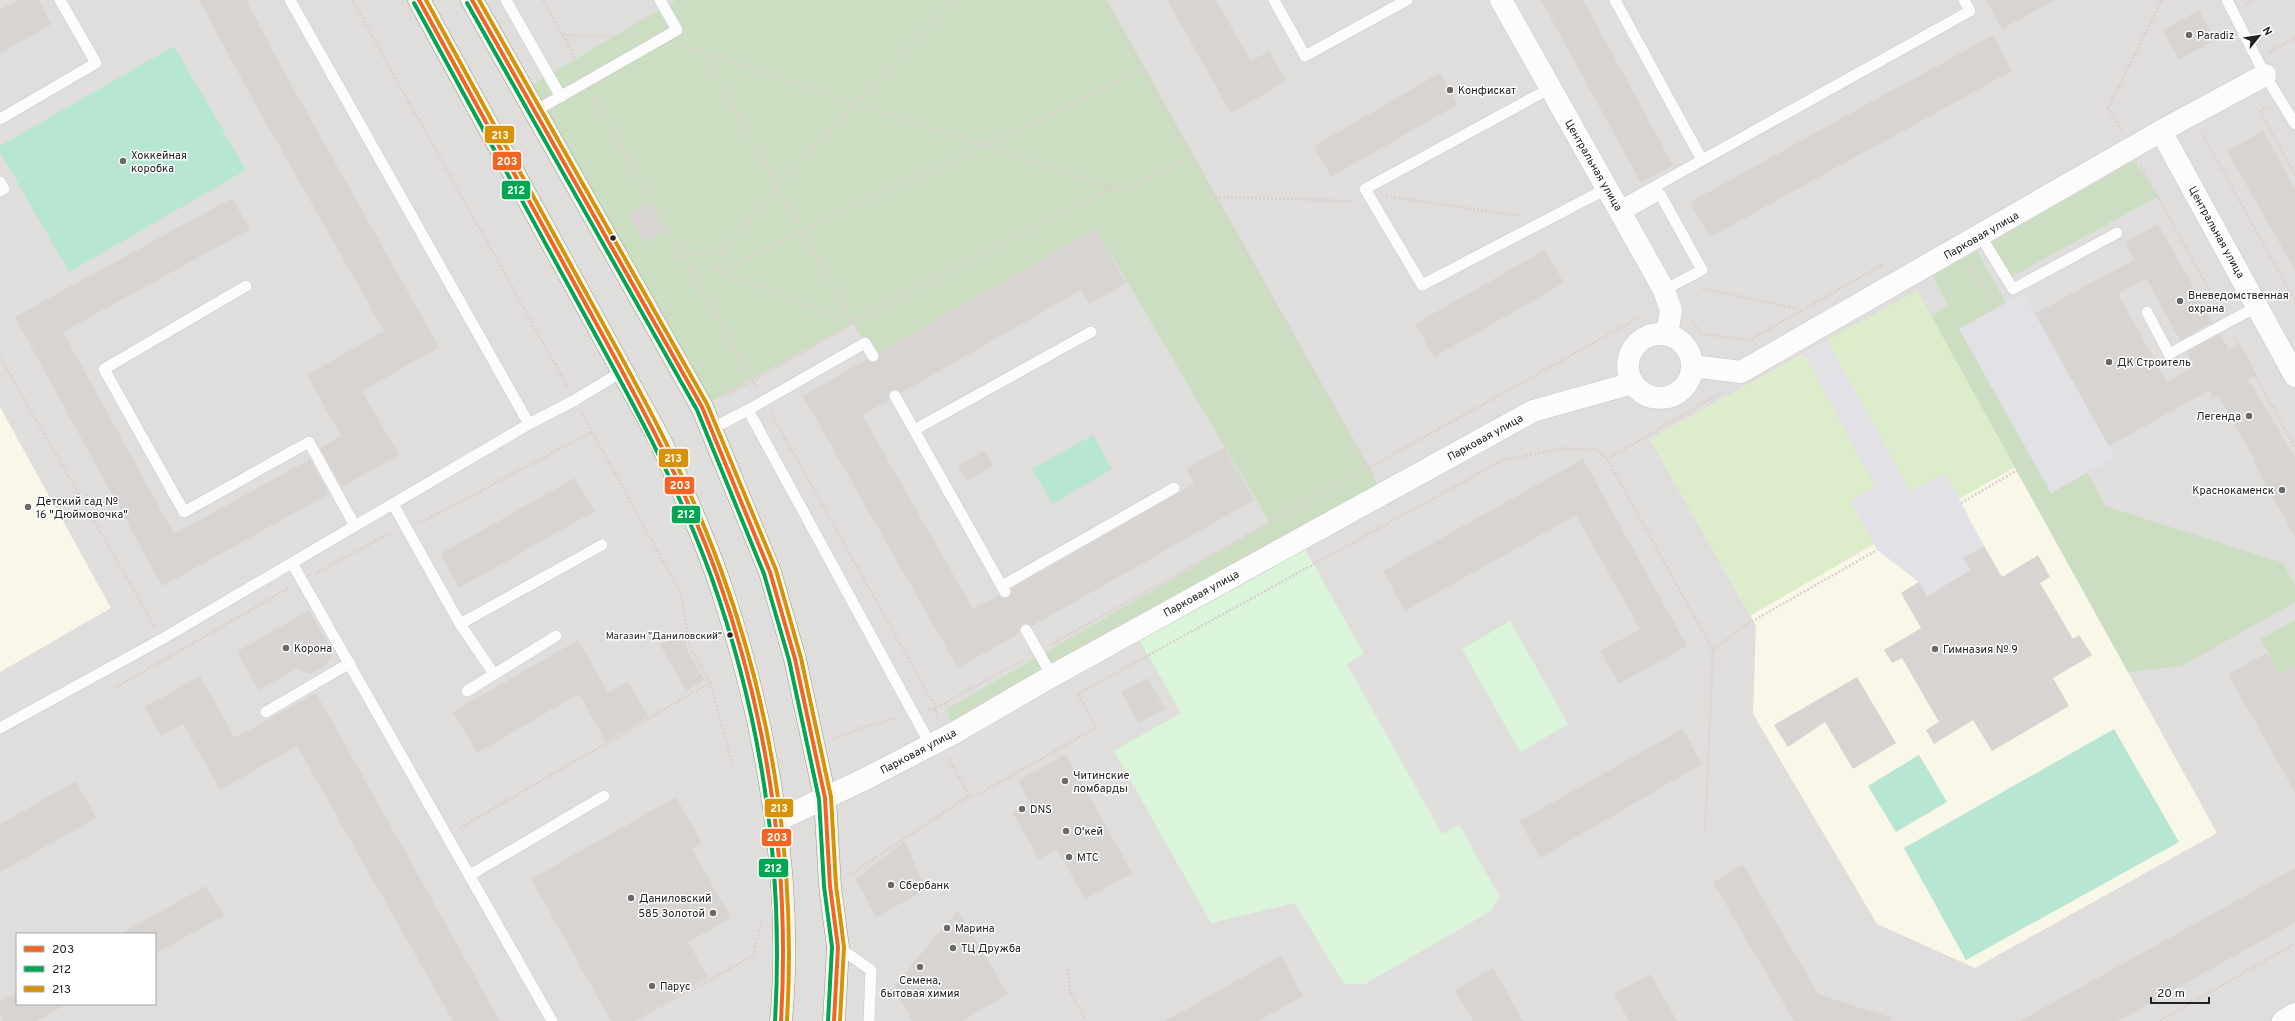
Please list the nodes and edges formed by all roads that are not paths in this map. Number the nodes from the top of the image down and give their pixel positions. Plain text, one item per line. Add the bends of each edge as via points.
1 (60, 0) edge
2 (290, 0) edge
3 (419, 0) edge
4 (472, 0) edge
5 (506, 0) edge
6 (660, 0) edge
7 (1274, 0) edge
8 (1407, 0) edge
9 (1501, 0) edge
10 (1615, 0) edge
11 (1964, 0) edge
12 (2227, 0) edge
13 (2260, 67) junction
14 (1549, 88) junction
15 (561, 97) junction
16 (535, 111) junction
17 (0, 119) edge
18 (2295, 124) edge
19 (2161, 131) junction
20 (1702, 160) junction
21 (0, 182) edge
22 (0, 191) edge
23 (1616, 203) junction
24 (2117, 233) dead end
25 (1980, 235) junction
26 (246, 286) dead end
27 (1664, 290) junction
28 (2258, 306) junction
29 (2147, 312) dead end
30 (1091, 332) dead end
31 (1667, 335) junction
32 (873, 356) dead end
33 (1692, 366) junction
34 (623, 371) junction
35 (2295, 376) edge
36 (1633, 383) junction
37 (895, 396) dead end
38 (748, 410) junction
39 (529, 424) junction
40 (711, 429) junction
41 (914, 430) junction
42 (1174, 488) dead end
43 (393, 504) junction
44 (355, 526) junction
45 (602, 545) dead end
46 (292, 563) junction
47 (460, 624) junction
48 (1026, 630) dead end
49 (556, 636) dead end
50 (350, 663) junction
51 (494, 674) junction
52 (1052, 676) junction
53 (467, 691) dead end
54 (266, 712) dead end
55 (0, 728) edge
56 (935, 742) junction
57 (604, 796) dead end
58 (825, 798) junction
59 (776, 821) junction
60 (470, 875) junction
61 (838, 947) junction
62 (2295, 1014) edge
63 (552, 1021) edge
64 (781, 1021) edge
65 (834, 1021) edge
66 (869, 1021) edge
67 (2283, 1021) edge

1 - 17 lane via 96,63
2 - 39 lane
3 - 34 main road
4 - 16 main road
5 - 15 lane
6 - 15 lane via 677,30
7 - 8 lane via 1305,56
9 - 14 street, Центральная улица
10 - 20 lane
11 - 20 lane via 1970,11
12 - 13 lane
13 - 18 lane
13 - 19 street, Парковая улица via 2192,115
14 - 23 street, Центральная улица
14 - 23 lane via 1365,189 1370,198 1422,285
15 - 16 lane
16 - 40 main road via 702,407
19 - 25 street, Парковая улица
19 - 28 street, Центральная улица
20 - 23 lane
21 - 22 lane via 4,189
23 - 27 street, Центральная улица
23 - 27 lane via 1660,194 1702,270
24 - 25 lane via 2013,289
25 - 33 street, Парковая улица via 1741,372
26 - 44 lane via 104,369 184,512 309,442
27 - 31 street, Центральная улица via 1671,310
28 - 29 lane via 2169,354
28 - 35 street, Центральная улица
30 - 41 lane
31 - 33 street via 1685,346
31 - 36 street via 1649,336 1634,346 1628,363
32 - 38 lane via 865,343
33 - 36 street via 1690,378 1683,388 1673,395 1661,398 1649,396
34 - 39 lane
34 - 59 main road via 664,449 692,512 722,592 749,679
36 - 52 street, Парковая улица via 1533,411
37 - 41 lane
38 - 40 lane
38 - 56 lane
39 - 43 lane
40 - 58 main road via 770,572 795,659
41 - 42 lane via 1003,589
43 - 44 lane
43 - 47 lane
44 - 46 lane
45 - 47 lane
46 - 50 lane
46 - 55 lane via 162,639
47 - 51 lane
48 - 52 lane
49 - 51 lane
50 - 54 lane
50 - 60 lane
51 - 53 lane
52 - 56 street, Парковая улица
56 - 58 street, Парковая улица
57 - 60 lane
58 - 59 street, Парковая улица
58 - 61 main road via 830,886
59 - 64 main road via 783,911
60 - 63 lane
61 - 65 main road
61 - 66 lane via 872,970
62 - 67 street

